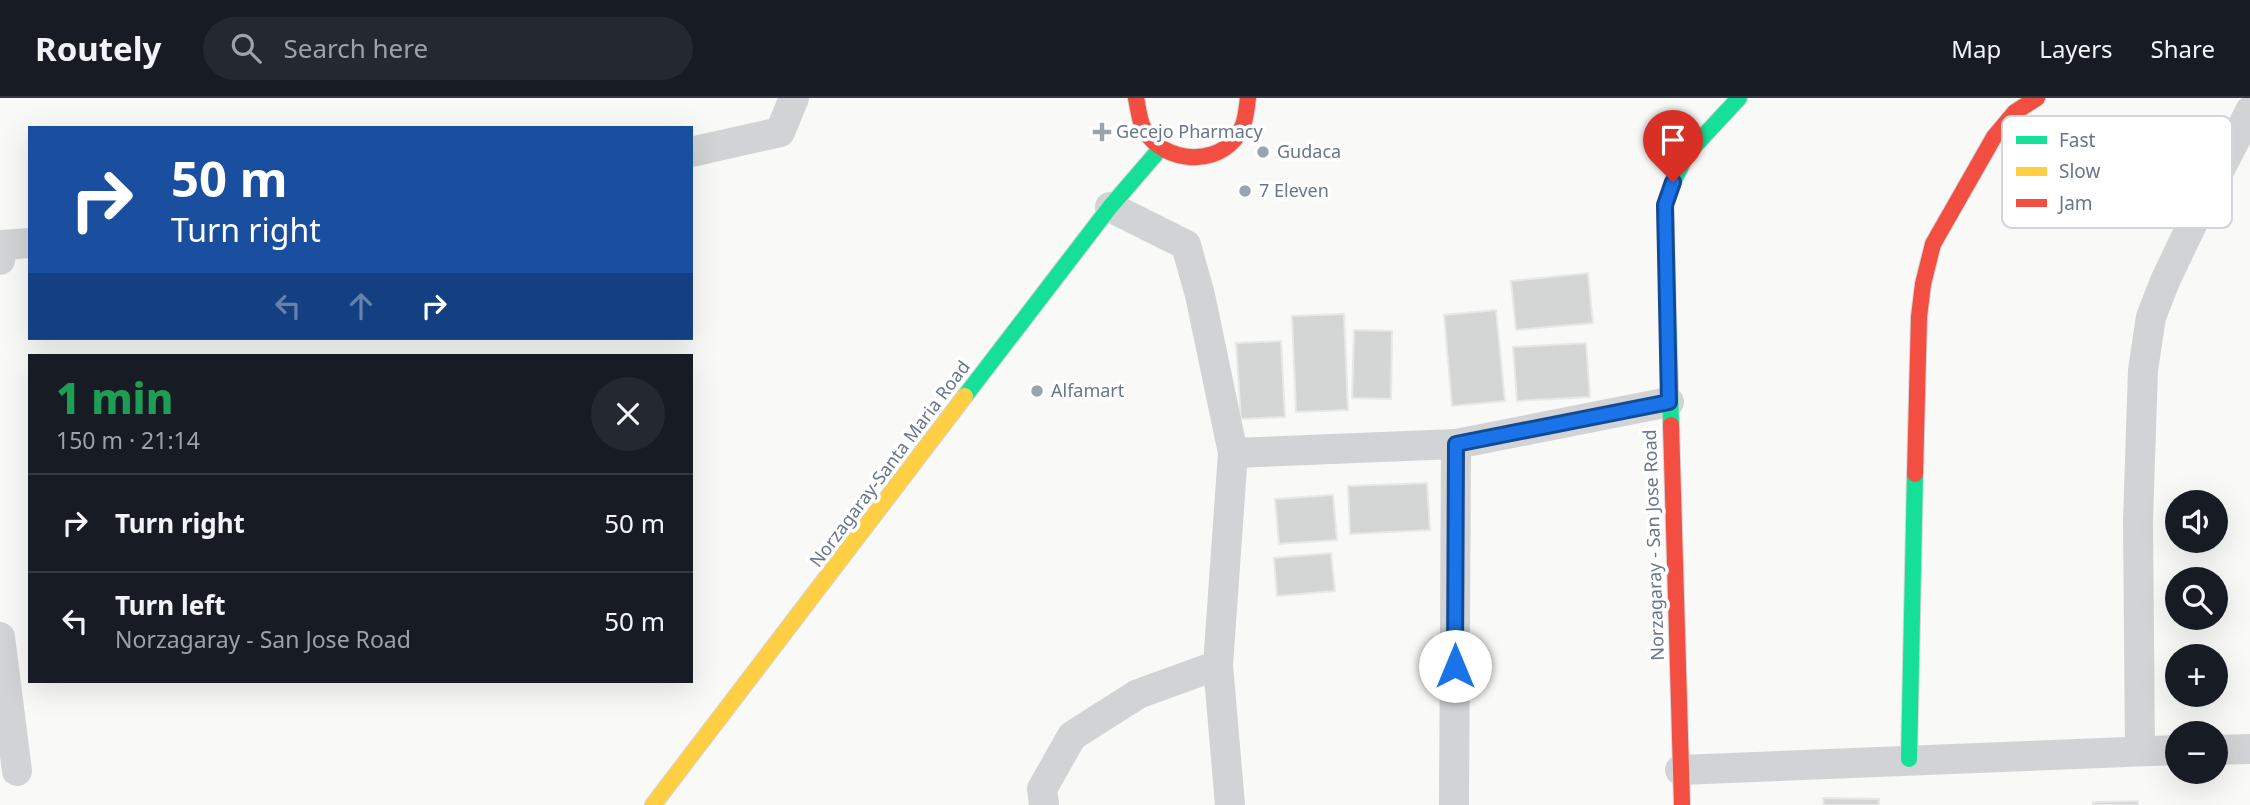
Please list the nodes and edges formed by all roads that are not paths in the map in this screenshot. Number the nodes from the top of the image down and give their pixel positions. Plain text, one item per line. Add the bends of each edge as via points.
1 (794, 98) edge
2 (1136, 98) edge
3 (1248, 98) edge
4 (1739, 98) edge
5 (2037, 98) edge
6 (2250, 111) edge
7 (2012, 116) edge
8 (2002, 127) edge
9 (2232, 147) edge
10 (1160, 149) junction
11 (693, 152) edge
12 (1110, 208) junction
13 (2191, 228) edge
14 (28, 243) edge
15 (0, 260) edge
16 (1669, 402) junction
17 (1456, 444) junction
18 (1233, 453) junction
19 (0, 637) edge
20 (1218, 665) junction
21 (2250, 749) edge
22 (2165, 750) edge
23 (2228, 750) edge
24 (2140, 751) junction
25 (1909, 759) junction
26 (1680, 770) junction
27 (16, 771) dead end
28 (653, 805) edge
29 (1044, 805) edge
30 (1230, 805) edge
31 (1454, 805) edge
32 (1682, 805) edge

1 - 11 street via 780,132
2 - 10 main road via 1137,117
3 - 10 main road via 1245,125 1221,151 1190,159
4 - 16 main road, Norzagaray - San Jose Road via 1687,154 1665,205
5 - 7 main road
6 - 9 street
8 - 25 main road via 1933,244 1923,284
10 - 12 main road, Norzagaray-Santa Maria Road
12 - 18 street via 1186,245
12 - 28 main road, Norzagaray-Santa Maria Road
13 - 24 street via 2151,317 2143,370 2138,521
14 - 15 street via 2,245
16 - 17 street
16 - 26 main road, Norzagaray - San Jose Road
17 - 18 street
17 - 31 street
18 - 20 street
19 - 27 street
20 - 29 street via 1139,694 1072,736 1041,789
20 - 30 street
21 - 23 street
22 - 24 street
24 - 25 street
25 - 26 street
26 - 32 main road, Norzagaray - San Jose Road

